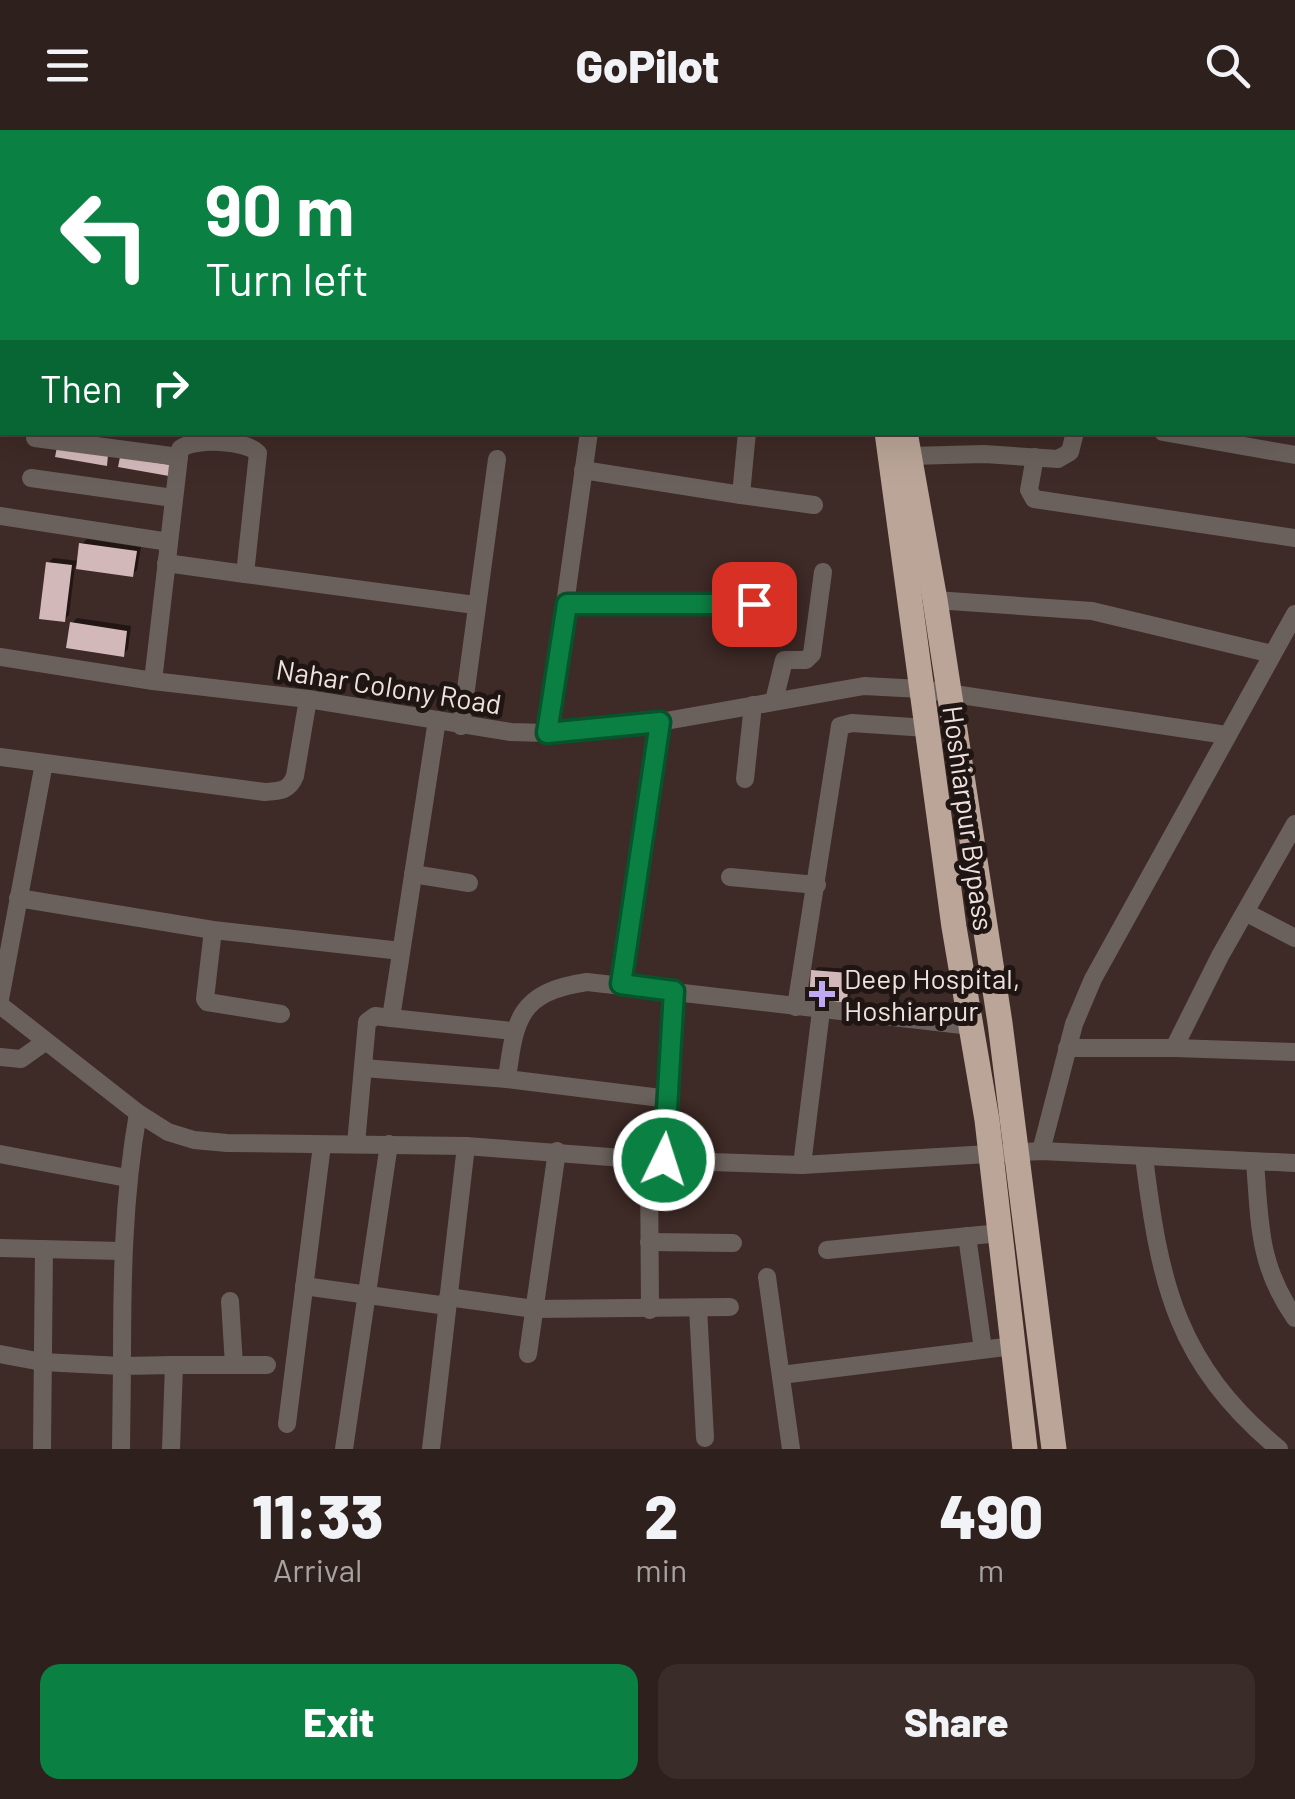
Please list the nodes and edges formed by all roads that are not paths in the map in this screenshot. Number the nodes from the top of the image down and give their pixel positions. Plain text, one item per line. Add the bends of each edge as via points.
1 (589, 435) edge
2 (747, 435) edge
3 (887, 435) edge
4 (986, 435) edge
5 (1074, 435) edge
6 (1214, 436) edge
7 (35, 438) dead end
8 (907, 444) edge
9 (984, 454) junction
10 (1035, 456) junction
11 (1295, 456) edge
12 (178, 457) junction
13 (496, 459) dead end
14 (583, 470) junction
15 (30, 478) dead end
16 (741, 496) junction
17 (173, 498) junction
18 (814, 505) dead end
19 (0, 516) edge
20 (1295, 538) edge
21 (169, 542) junction
22 (166, 563) junction
23 (823, 572) dead end
24 (245, 574) junction
25 (935, 600) junction
26 (476, 604) junction
27 (567, 604) junction
28 (754, 604) dead end
29 (1295, 614) edge
30 (1272, 654) junction
31 (0, 657) edge
32 (153, 681) junction
33 (921, 689) junction
34 (948, 694) junction
35 (308, 699) junction
36 (774, 701) junction
37 (754, 705) junction
38 (437, 720) junction
39 (660, 722) junction
40 (460, 726) junction
41 (927, 728) junction
42 (547, 733) junction
43 (1226, 735) junction
44 (0, 757) edge
45 (44, 763) junction
46 (745, 779) dead end
47 (1295, 824) edge
48 (413, 874) junction
49 (730, 878) dead end
50 (469, 883) dead end
51 (817, 885) junction
52 (18, 898) junction
53 (1247, 912) junction
54 (213, 930) junction
55 (1295, 938) edge
56 (401, 951) junction
57 (621, 984) junction
58 (674, 991) junction
59 (0, 1002) edge
60 (796, 1006) junction
61 (821, 1011) junction
62 (282, 1014) dead end
63 (391, 1018) junction
64 (970, 1026) junction
65 (513, 1031) junction
66 (45, 1042) junction
67 (1066, 1048) junction
68 (1174, 1048) junction
69 (1295, 1052) edge
70 (0, 1058) edge
71 (363, 1068) junction
72 (507, 1079) junction
73 (669, 1099) junction
74 (138, 1113) junction
75 (322, 1144) junction
76 (356, 1144) junction
77 (389, 1144) junction
78 (466, 1146) junction
79 (556, 1152) junction
80 (1016, 1153) junction
81 (0, 1154) edge
82 (1144, 1157) junction
83 (657, 1160) junction
84 (1255, 1162) junction
85 (1295, 1162) edge
86 (802, 1165) junction
87 (126, 1178) junction
88 (1000, 1233) junction
89 (967, 1236) junction
90 (650, 1242) junction
91 (733, 1243) dead end
92 (0, 1248) edge
93 (44, 1249) junction
94 (827, 1250) dead end
95 (122, 1252) junction
96 (767, 1276) dead end
97 (304, 1286) junction
98 (366, 1295) junction
99 (447, 1301) junction
100 (230, 1302) dead end
101 (730, 1307) dead end
102 (698, 1308) junction
103 (534, 1309) junction
104 (650, 1310) junction
105 (1295, 1318) edge
106 (1013, 1346) junction
107 (983, 1350) junction
108 (0, 1354) edge
109 (528, 1354) dead end
110 (42, 1362) junction
111 (174, 1365) junction
112 (234, 1365) junction
113 (122, 1366) junction
114 (267, 1366) dead end
115 (781, 1375) junction
116 (288, 1424) dead end
117 (705, 1438) dead end
118 (42, 1449) edge
119 (121, 1449) edge
120 (171, 1449) edge
121 (344, 1449) edge
122 (431, 1449) edge
123 (791, 1449) edge
124 (1025, 1449) edge
125 (1054, 1449) edge
126 (1279, 1449) edge

1 - 14 street
2 - 16 street
3 - 33 highway, Hoshiarpur Bypass
4 - 9 street
5 - 10 street via 1066,456
6 - 11 street
7 - 12 street
8 - 9 street
8 - 25 highway
9 - 10 street
10 - 20 street via 1029,490 1034,499
12 - 17 street
12 - 24 street via 190,443 248,446 258,453
13 - 26 street
14 - 16 street
14 - 27 street
15 - 17 street
16 - 18 street
17 - 21 street
19 - 21 street
21 - 22 street
22 - 24 street
22 - 32 street
23 - 36 street via 812,654 784,660
24 - 26 street
25 - 30 street via 1092,611
25 - 34 highway
26 - 40 street
27 - 28 street
27 - 42 street
29 - 30 street
30 - 43 street
31 - 32 street, Nahar Colony Road
32 - 35 street, Nahar Colony Road
33 - 34 street, Nahar Colony Road
33 - 36 street, Nahar Colony Road via 850,686
33 - 41 highway, Hoshiarpur Bypass
34 - 43 street, Nahar Colony Road
34 - 80 highway
35 - 38 street, Nahar Colony Road
35 - 45 street via 294,776 282,791
36 - 37 street, Nahar Colony Road
37 - 39 street, Nahar Colony Road
37 - 46 street
38 - 40 street, Nahar Colony Road
38 - 48 street
39 - 42 street, Nahar Colony Road
39 - 57 street
40 - 42 street, Nahar Colony Road
41 - 51 street via 840,726
41 - 64 highway, Hoshiarpur Bypass
43 - 67 street via 1093,980
44 - 45 street
45 - 52 street
47 - 53 street
48 - 50 street
48 - 56 street
49 - 51 street
51 - 60 street
52 - 54 street
52 - 59 street
53 - 55 street
53 - 68 street
54 - 56 street
54 - 62 street via 207,1002
56 - 63 street
57 - 58 street
57 - 65 street via 553,990 524,1011
58 - 60 street
58 - 73 street
59 - 66 street
60 - 61 street
61 - 64 street
61 - 86 street
63 - 65 street
63 - 71 street via 368,1019
64 - 80 highway, Hoshiarpur Bypass
65 - 72 street
66 - 70 street via 21,1059
66 - 74 street
67 - 68 street
67 - 80 street
68 - 69 street
71 - 72 street
71 - 76 street
72 - 73 street
73 - 83 street
74 - 75 street via 194,1140
74 - 87 street
75 - 76 street
75 - 97 street
76 - 77 street
77 - 78 street
77 - 98 street
78 - 79 street
78 - 99 street
79 - 83 street
79 - 103 street
80 - 82 street
80 - 86 street
80 - 88 highway, Hoshiarpur Bypass
80 - 125 highway
81 - 87 street
82 - 84 street
82 - 126 street via 1158,1254 1183,1329 1211,1380
83 - 86 street
83 - 90 street
84 - 85 street
84 - 105 street via 1264,1259
87 - 95 street
88 - 89 street
88 - 106 highway, Hoshiarpur Bypass
89 - 94 street
89 - 107 street
90 - 91 street
90 - 104 street
92 - 93 street
93 - 95 street
93 - 110 street
95 - 113 street
96 - 115 street
97 - 98 street
97 - 116 street
98 - 99 street
98 - 121 street
99 - 103 street
99 - 122 street
100 - 112 street
101 - 102 street
102 - 104 street
102 - 117 street
103 - 104 street
103 - 109 street
106 - 107 street
106 - 124 highway, Hoshiarpur Bypass
107 - 115 street
108 - 110 street
110 - 113 street
110 - 118 street
111 - 112 street
111 - 113 street
111 - 120 street
112 - 114 street
113 - 119 street
115 - 123 street

